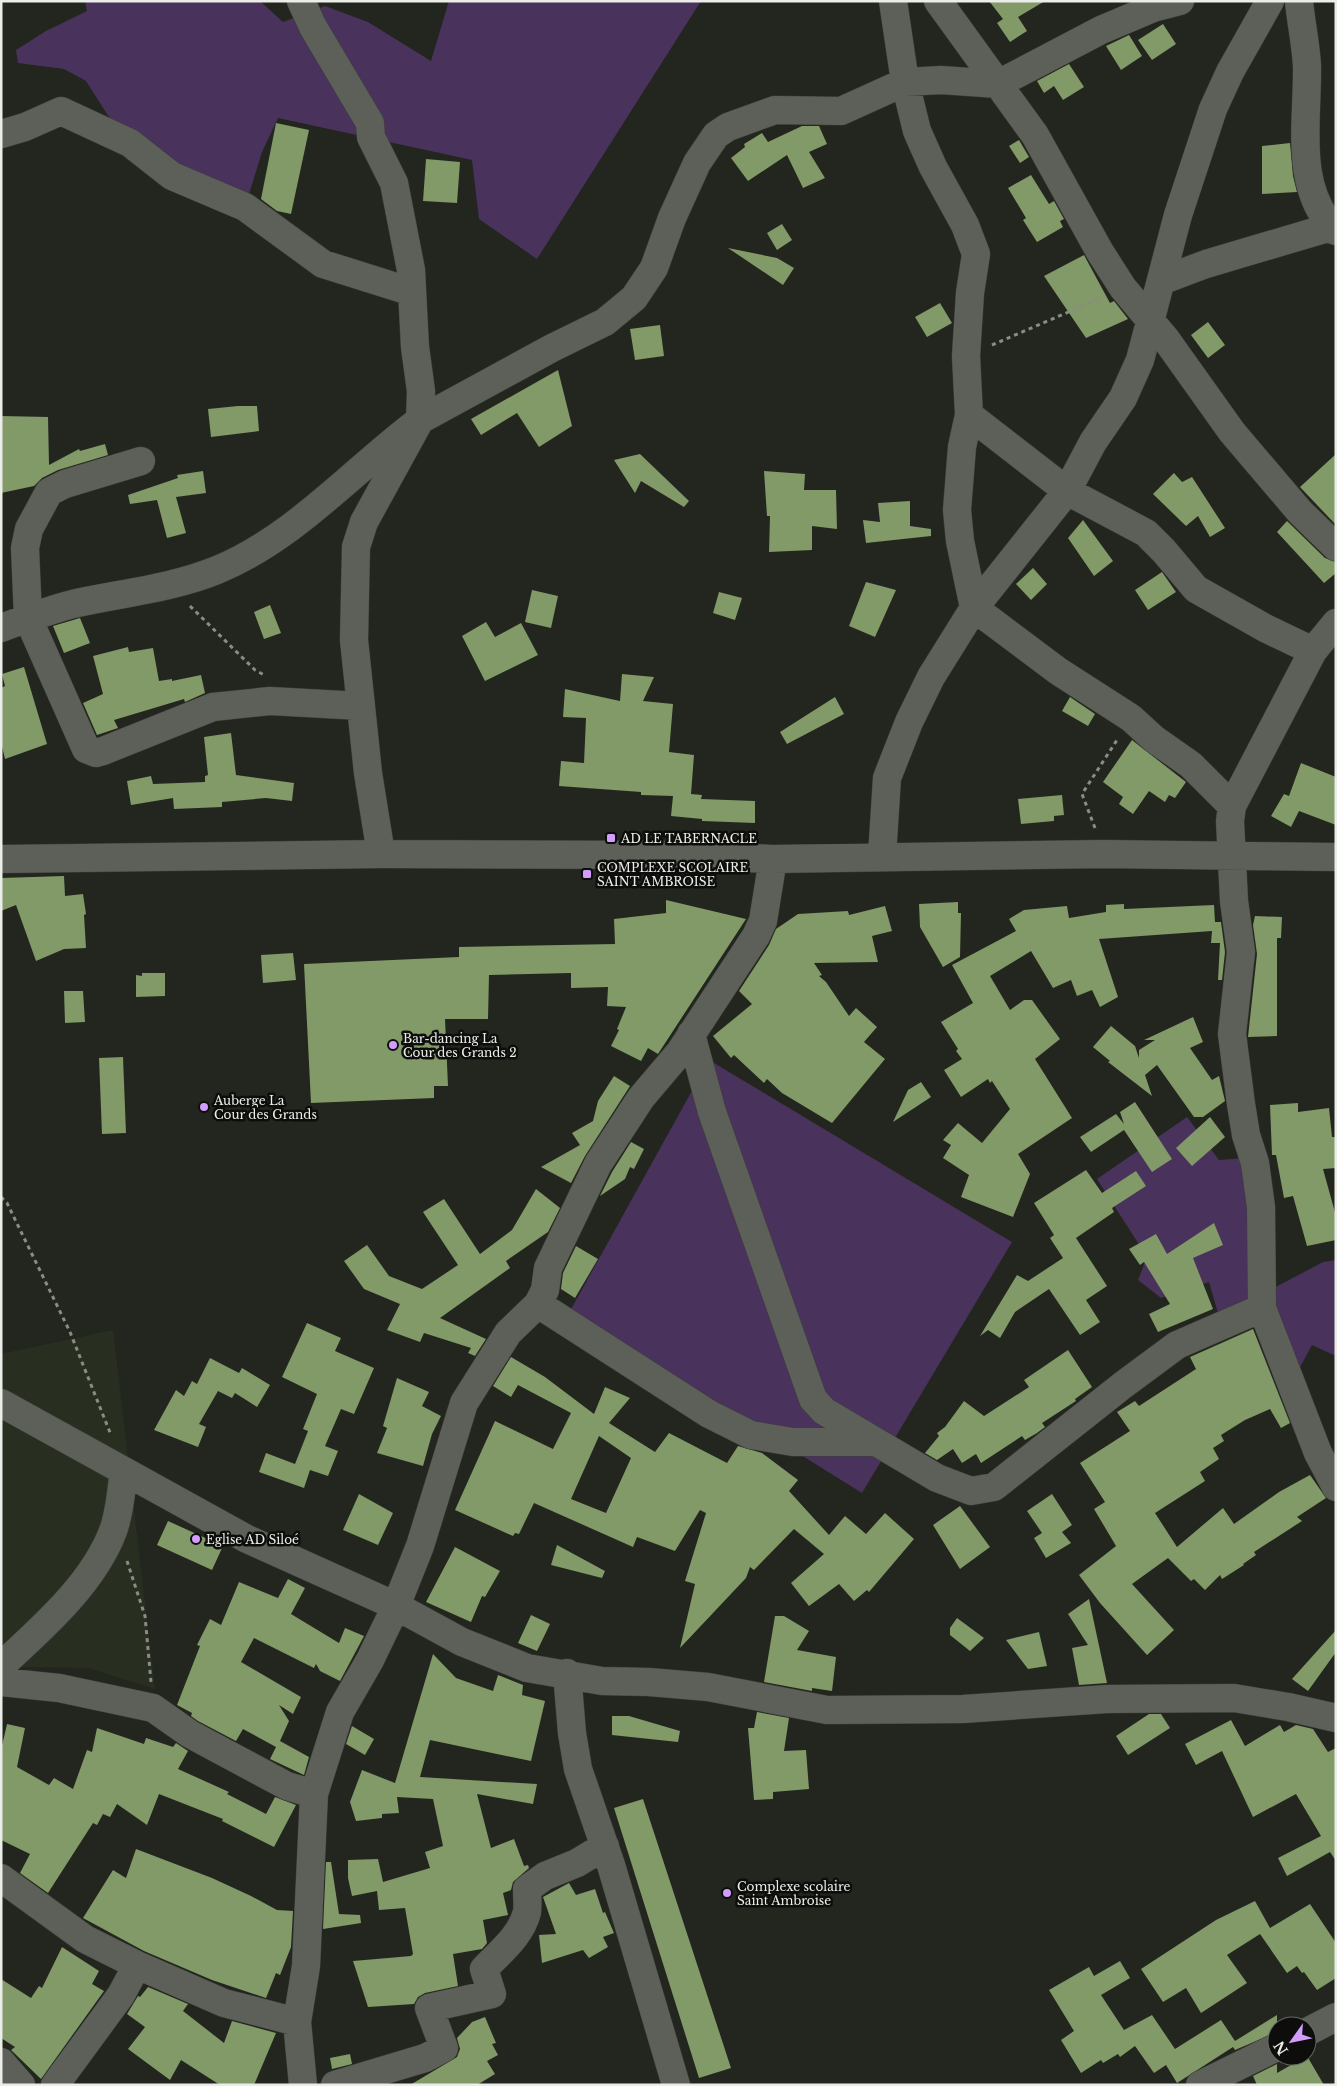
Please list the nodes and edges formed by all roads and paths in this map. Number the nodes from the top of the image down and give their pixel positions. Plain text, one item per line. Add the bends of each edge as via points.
1 (301, 1) edge
2 (893, 1) edge
3 (938, 1) edge
4 (1180, 1) edge
5 (1299, 1) edge
6 (1265, 2) edge
7 (905, 82) junction
8 (998, 84) junction
9 (1, 134) edge
10 (1333, 229) edge
11 (1161, 282) junction
12 (1123, 288) junction
13 (412, 292) junction
14 (1150, 321) junction
15 (966, 356) junction
16 (969, 415) junction
17 (420, 420) junction
18 (141, 461) dead end
19 (1067, 491) junction
20 (1336, 548) edge
21 (166, 585) junction
22 (974, 608) junction
23 (28, 618) junction
24 (1336, 623) edge
25 (1, 628) edge
26 (1313, 651) junction
27 (274, 679) dead end
28 (361, 706) junction
29 (1131, 718) junction
30 (1232, 806) junction
31 (381, 854) junction
32 (1104, 854) junction
33 (882, 856) junction
34 (1231, 856) junction
35 (1336, 857) edge
36 (1, 859) edge
37 (773, 859) junction
38 (691, 1034) junction
39 (1, 1197) edge
40 (538, 1304) junction
41 (1262, 1308) junction
42 (1, 1402) edge
43 (112, 1438) dead end
44 (876, 1442) junction
45 (124, 1471) junction
46 (1336, 1487) edge
47 (114, 1531) junction
48 (396, 1606) junction
49 (1, 1666) edge
50 (567, 1673) junction
51 (1, 1682) edge
52 (153, 1708) junction
53 (1333, 1712) edge
54 (314, 1794) junction
55 (605, 1846) junction
56 (1, 1878) edge
57 (137, 1965) junction
58 (1336, 2017) edge
59 (297, 2022) junction
60 (1317, 2027) edge
61 (1267, 2052) edge
62 (1, 2062) edge
63 (21, 2085) edge
64 (56, 2085) edge
65 (303, 2085) edge
66 (335, 2085) edge
67 (676, 2085) edge
68 (1200, 2085) edge

1 - 13 street via 370,123 371,137 394,183 411,270
2 - 7 street
3 - 8 street
4 - 8 street via 1153,8 1101,30
5 - 10 street via 1307,65 1307,168 1313,198
6 - 11 street via 1213,109 1178,215
7 - 8 street via 941,80
7 - 15 street via 918,131 976,254
7 - 17 street via 841,111 775,110 728,127 716,135 697,163 654,268 634,298 605,322
8 - 12 street via 1035,135
9 - 13 street via 61,111 130,143 172,176 245,207 322,264
10 - 11 street via 1206,264
11 - 14 street
12 - 14 street
12 - 15 path
13 - 17 street via 421,391
14 - 19 street via 1140,360 1123,398
14 - 20 street via 1232,432 1300,512
15 - 16 street
16 - 19 street
16 - 22 street via 962,446 957,510
17 - 21 street via 301,520 216,570
17 - 28 street via 364,522 356,547 354,640
18 - 23 street via 49,492 29,529 25,548
19 - 22 street
19 - 26 street via 1146,534 1164,550 1196,589
21 - 23 street via 75,604
21 - 27 path via 256,670
22 - 29 street via 1058,671
22 - 33 street via 931,677 887,778
23 - 25 street
23 - 28 street via 83,745 90,752 103,751 213,706 270,701
24 - 26 street
26 - 30 street
28 - 31 street
29 - 30 street via 1191,766
29 - 32 path via 1082,794
30 - 34 street
31 - 36 street
31 - 37 street
32 - 33 street
32 - 34 street
33 - 37 street
34 - 35 street
34 - 41 street via 1241,952 1232,1034 1246,1135 1256,1164 1261,1207
37 - 38 street via 763,921
38 - 40 street via 641,1098 598,1164 548,1268 545,1290
38 - 44 street via 712,1112 813,1399 824,1411
39 - 43 path via 7,1203 70,1332
40 - 44 street via 709,1414 750,1435 793,1442
40 - 48 street via 508,1332 464,1403 420,1546
41 - 44 street via 1177,1345 994,1487 970,1491 937,1478
41 - 46 street via 1318,1452
42 - 45 street
45 - 47 street
45 - 48 street via 247,1539
47 - 49 street via 89,1575 61,1608
47 - 52 path via 132,1571 145,1616
48 - 50 street via 462,1642 527,1668
48 - 54 street via 340,1712
50 - 53 street via 602,1681 708,1687 827,1710 963,1709 1107,1699 1234,1698
50 - 55 street via 578,1770
51 - 52 street via 58,1688
52 - 54 street via 199,1739 287,1786
54 - 59 street via 306,1966
55 - 66 street via 577,1863 545,1876 527,1889 527,1912 520,1928 514,1939 484,1969 492,1994 430,2008 444,2048 425,2058
55 - 67 street
56 - 57 street via 85,1939
57 - 59 street via 224,2003
57 - 64 street via 121,1995
58 - 60 street
59 - 65 street
61 - 68 street
62 - 63 street

